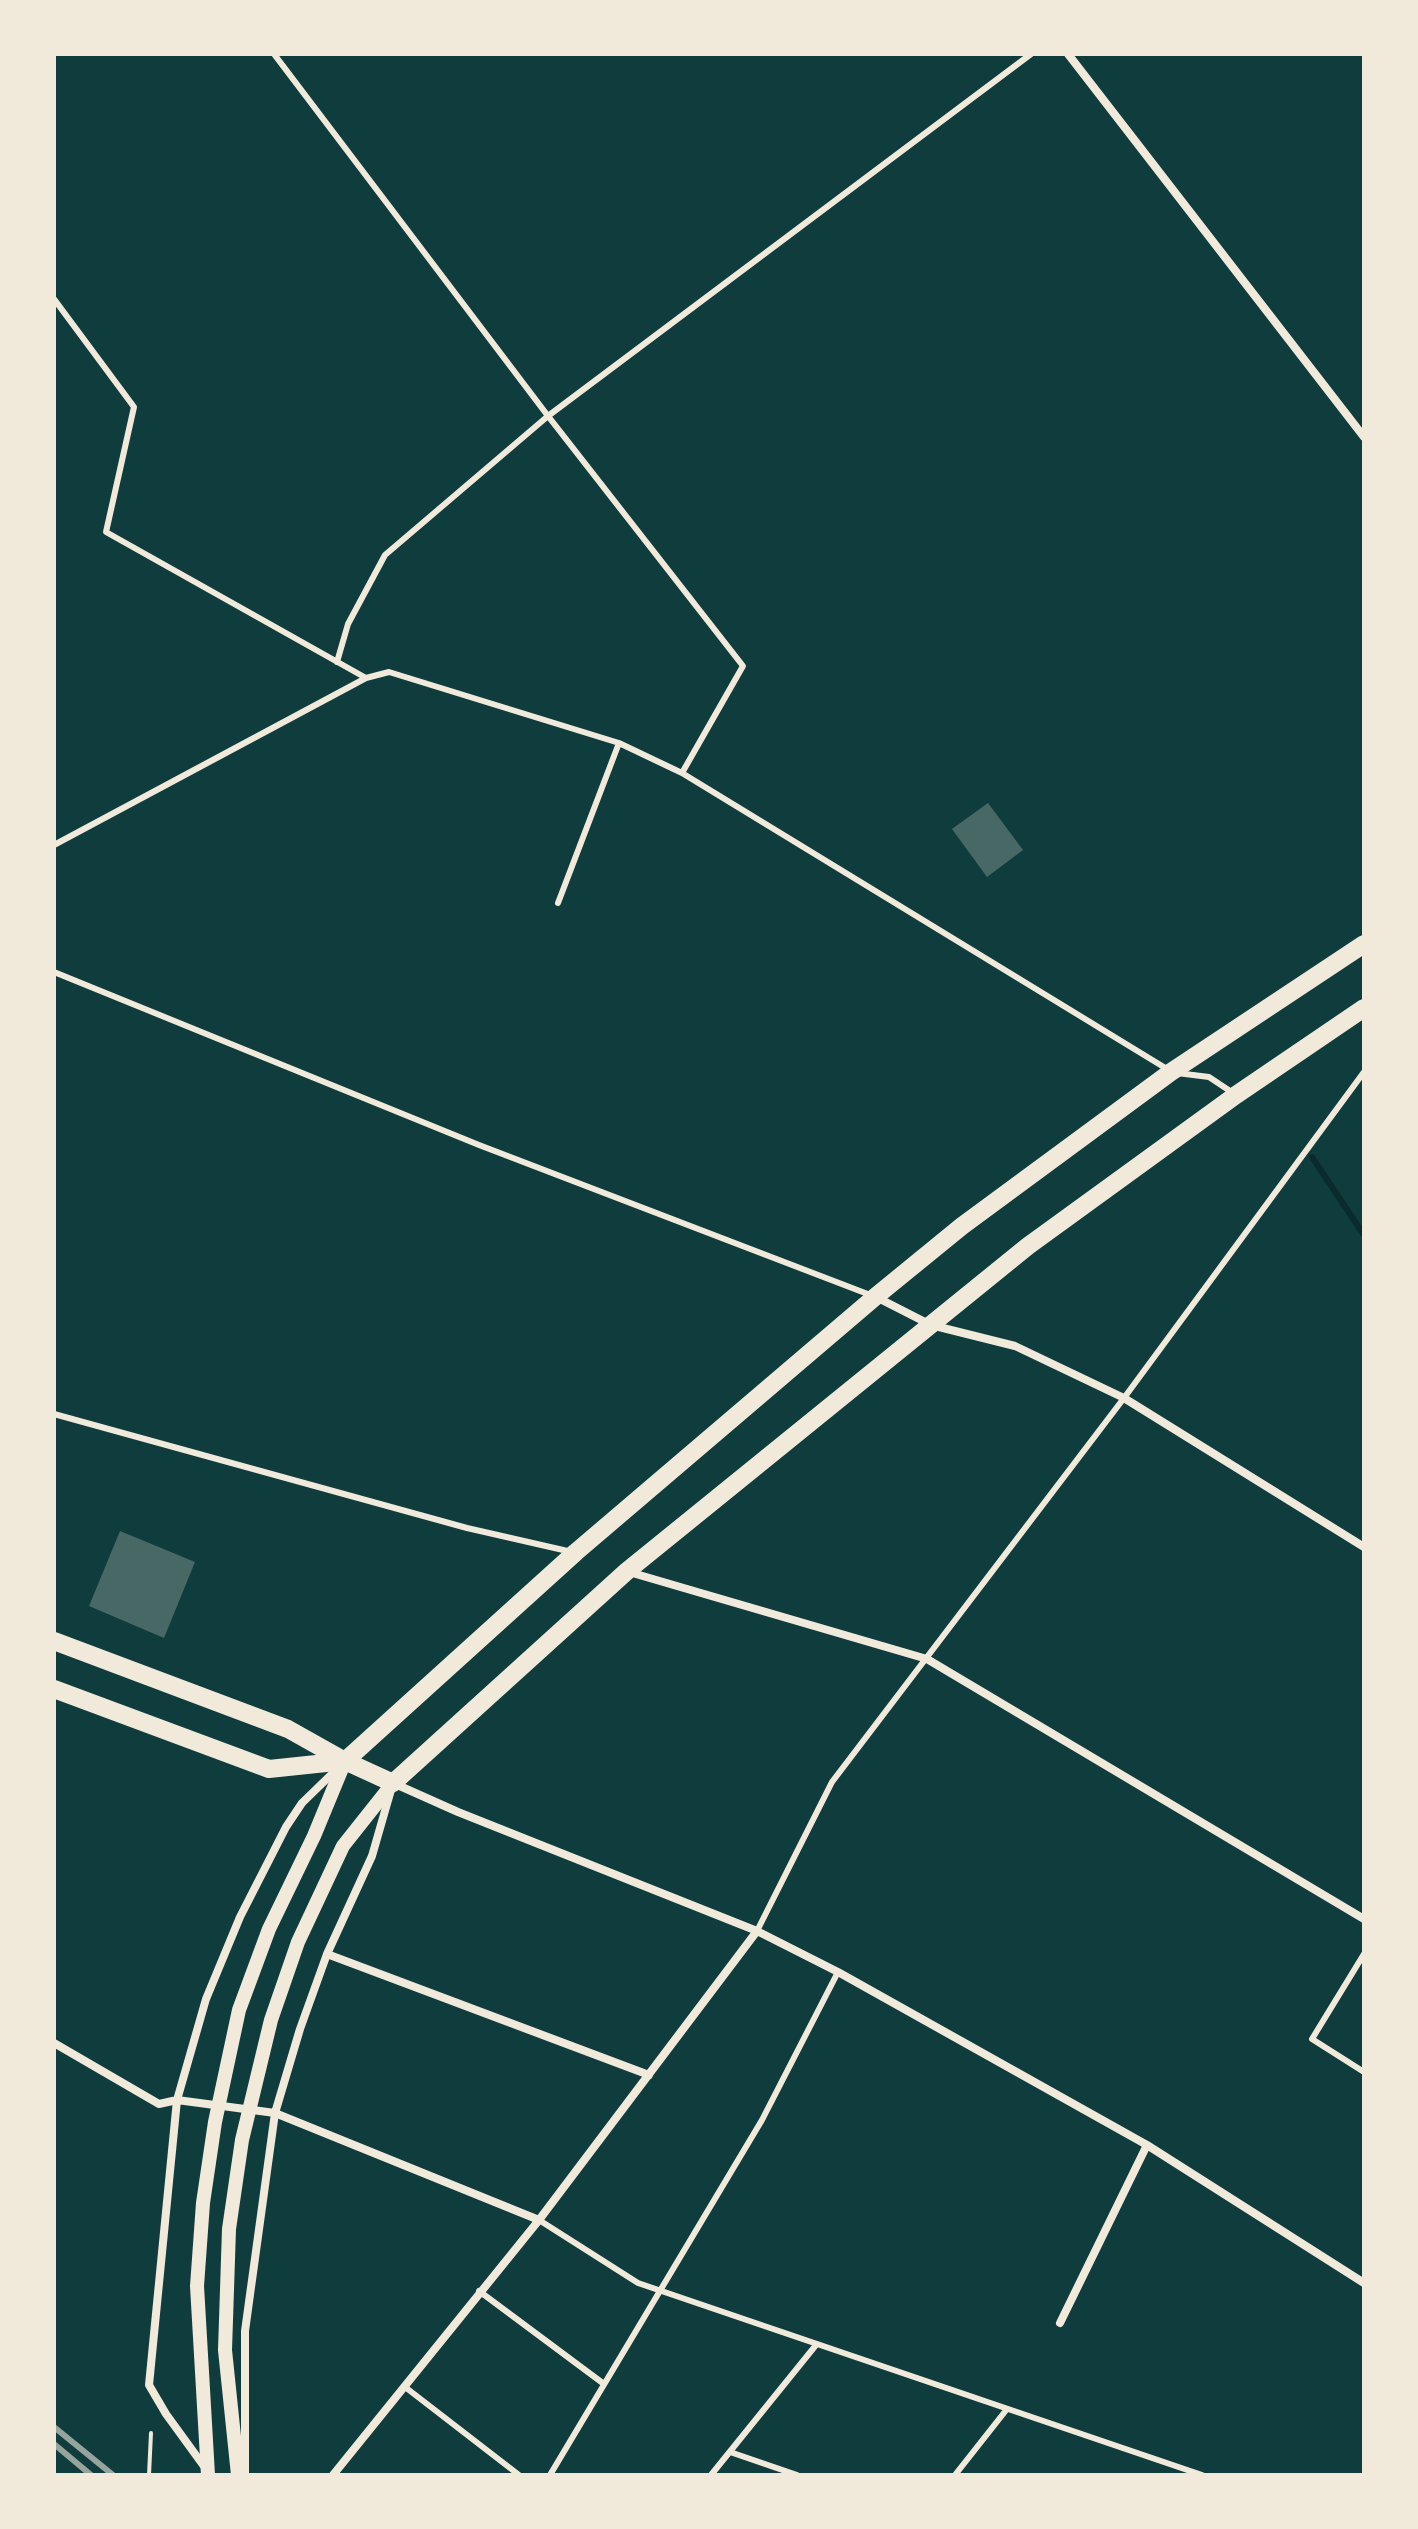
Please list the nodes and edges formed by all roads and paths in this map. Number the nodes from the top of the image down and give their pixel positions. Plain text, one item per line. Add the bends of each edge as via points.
1 (274, 54) edge
2 (1031, 54) edge
3 (1068, 54) edge
4 (54, 299) edge
5 (548, 416) junction
6 (1364, 437) edge
7 (337, 662) junction
8 (366, 678) junction
9 (619, 743) junction
10 (682, 773) junction
11 (54, 845) edge
12 (558, 903) dead end
13 (1364, 944) edge
14 (54, 972) edge
15 (1364, 1008) edge
16 (1171, 1072) junction
17 (1364, 1072) edge
18 (1236, 1095) junction
19 (875, 1297) junction
20 (931, 1325) junction
21 (1124, 1398) junction
22 (54, 1414) edge
23 (1364, 1547) edge
24 (576, 1552) junction
25 (627, 1571) junction
26 (54, 1641) edge
27 (927, 1659) junction
28 (54, 1689) edge
29 (345, 1761) junction
30 (393, 1783) junction
31 (1364, 1919) edge
32 (757, 1931) junction
33 (327, 1954) junction
34 (1364, 1954) edge
35 (838, 1972) junction
36 (54, 2043) edge
37 (1364, 2072) edge
38 (649, 2075) junction
39 (177, 2100) junction
40 (275, 2113) junction
41 (1147, 2145) junction
42 (539, 2220) junction
43 (1364, 2283) edge
44 (660, 2290) junction
45 (479, 2291) junction
46 (1060, 2323) dead end
47 (816, 2345) junction
48 (604, 2384) junction
49 (405, 2387) junction
50 (1007, 2409) junction
51 (151, 2433) dead end
52 (730, 2452) junction
53 (149, 2475) edge
54 (209, 2475) edge
55 (238, 2475) edge
56 (245, 2475) edge
57 (333, 2475) edge
58 (519, 2475) edge
59 (550, 2475) edge
60 (711, 2475) edge
61 (797, 2475) edge
62 (955, 2475) edge
63 (1202, 2475) edge

1 - 5 lane
2 - 5 lane
3 - 6 street
4 - 7 lane via 134,407 106,532
5 - 7 lane via 385,555 348,624
5 - 10 lane via 743,666
7 - 8 lane
8 - 9 lane via 389,672
8 - 11 lane
9 - 10 lane
9 - 12 lane
10 - 16 lane
13 - 16 main road
14 - 19 lane via 479,1145
15 - 18 main road
16 - 18 lane via 1209,1077
16 - 19 main road
17 - 21 lane
18 - 20 main road via 1028,1246
19 - 20 street
19 - 24 main road
20 - 21 street via 1015,1346
20 - 25 main road
21 - 23 street
21 - 27 lane
22 - 24 lane via 467,1528
24 - 29 main road
25 - 27 street
25 - 30 main road
26 - 29 main road via 288,1729
27 - 31 street
27 - 32 lane via 832,1782
28 - 29 main road via 269,1769
29 - 30 main road
29 - 39 street via 302,1803 240,1917 206,1999
29 - 54 street via 269,1929 239,2010 215,2122 197,2286
30 - 32 street
30 - 33 street via 372,1856
30 - 55 street via 343,1846 293,1955 242,2140 229,2229 225,2350
32 - 35 street
32 - 38 street
33 - 38 street
33 - 40 street
34 - 37 lane via 1312,2039
35 - 41 street
35 - 44 lane via 762,2120
36 - 39 street via 159,2104
38 - 42 street
39 - 40 street
39 - 54 street via 149,2385
40 - 42 street
40 - 56 street via 245,2331
41 - 43 street
41 - 46 street
42 - 44 lane via 638,2283
42 - 45 street
44 - 47 lane
44 - 48 lane
45 - 48 lane
45 - 49 street
47 - 50 lane
47 - 52 lane
48 - 59 lane
49 - 57 street
49 - 58 lane
50 - 62 lane
50 - 63 lane
51 - 53 path
52 - 60 lane
52 - 61 lane

